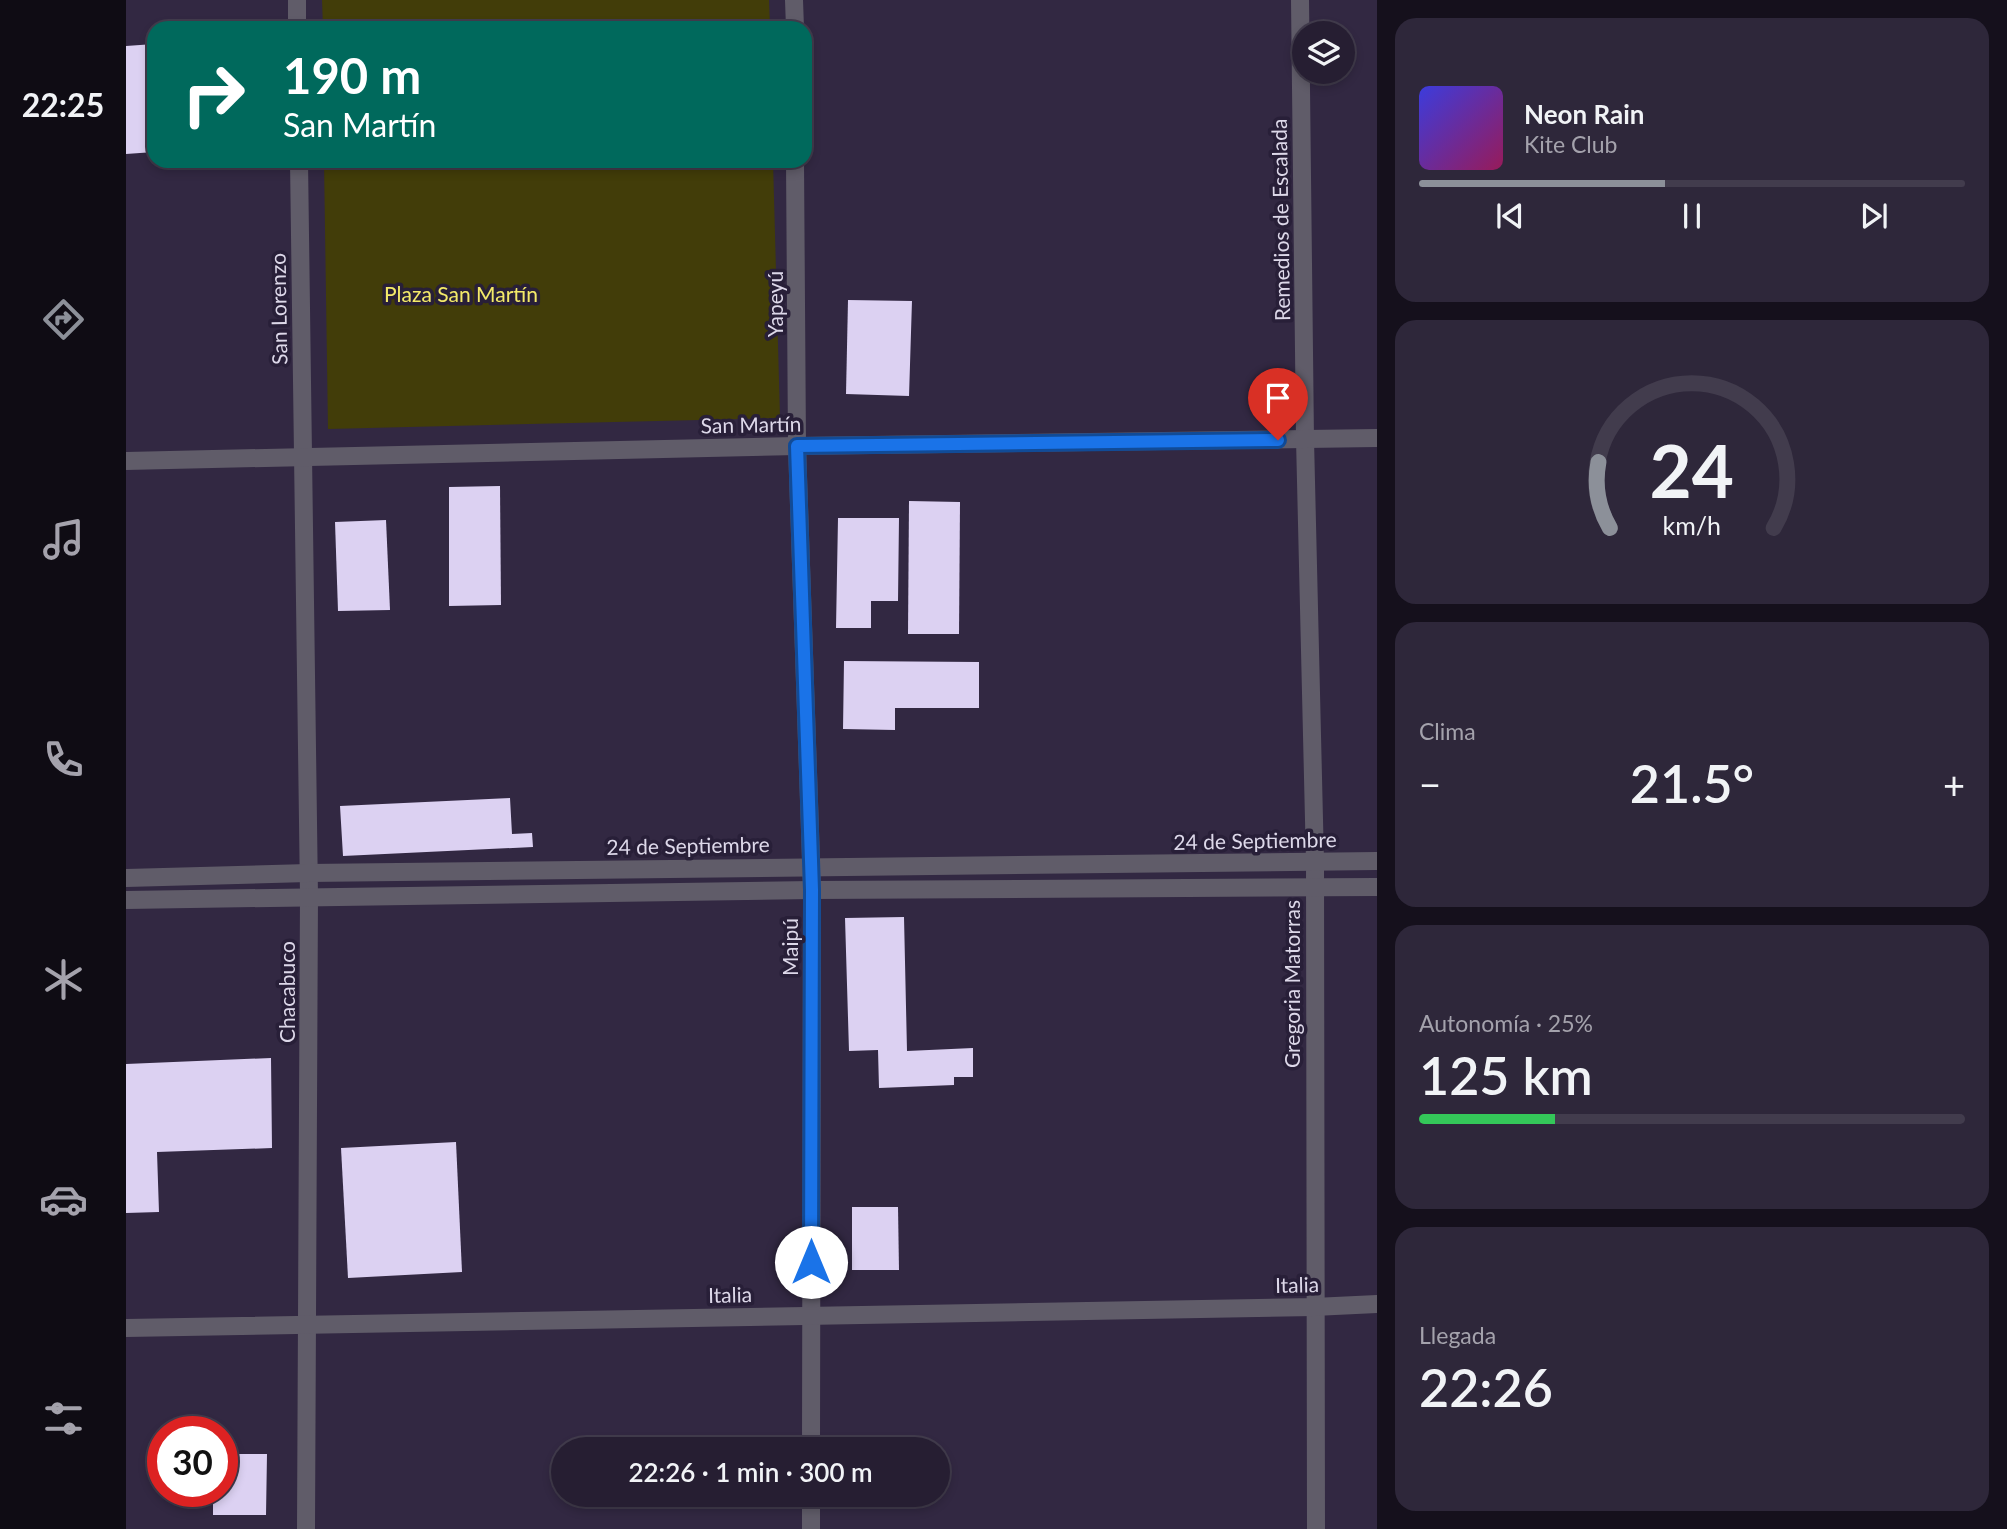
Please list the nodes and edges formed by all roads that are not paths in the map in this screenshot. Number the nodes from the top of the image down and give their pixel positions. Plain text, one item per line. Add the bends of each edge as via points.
1 (297, 0) edge
2 (794, 0) edge
3 (1300, 0) edge
4 (297, 21) edge
5 (794, 21) edge
6 (299, 168) edge
7 (795, 168) edge
8 (1377, 438) edge
9 (1305, 439) junction
10 (797, 446) junction
11 (303, 456) junction
12 (126, 461) edge
13 (1377, 861) edge
14 (1315, 862) junction
15 (811, 866) junction
16 (308, 873) junction
17 (126, 878) edge
18 (1377, 887) edge
19 (1314, 888) junction
20 (812, 890) junction
21 (309, 895) junction
22 (126, 900) edge
23 (1377, 1304) edge
24 (1314, 1307) junction
25 (811, 1316) junction
26 (307, 1325) junction
27 (126, 1328) edge
28 (811, 1437) edge
29 (811, 1507) edge
30 (306, 1529) edge
31 (811, 1529) edge
32 (1316, 1529) edge

1 - 4 street
2 - 5 street
3 - 9 street, Remedios de Escalada
6 - 11 street, San Lorenzo
7 - 10 street, Yapeyú
8 - 9 street, San Martín
9 - 10 street, San Martín
9 - 14 street, Gregoria Matorras
10 - 11 street, San Martín
10 - 15 street, Maipú
11 - 12 street, San Martín
11 - 16 street, Chacabuco
13 - 14 street, 24 de Septiembre
14 - 15 street, 24 de Septiembre
14 - 19 street, Gregoria Matorras
15 - 16 street, 24 de Septiembre
15 - 20 street, Maipú
16 - 17 street, 24 de Septiembre
16 - 21 street, Chacabuco
18 - 19 street
19 - 20 street
19 - 24 street, Gregoria Matorras
20 - 21 street
20 - 25 street, Maipú
21 - 22 street
21 - 26 street, Chacabuco
23 - 24 street, Italia
24 - 25 street, Italia
24 - 32 street, Gregoria Matorras
25 - 26 street, Italia
25 - 28 street, Maipú
26 - 27 street, Italia
26 - 30 street, Chacabuco
29 - 31 street

